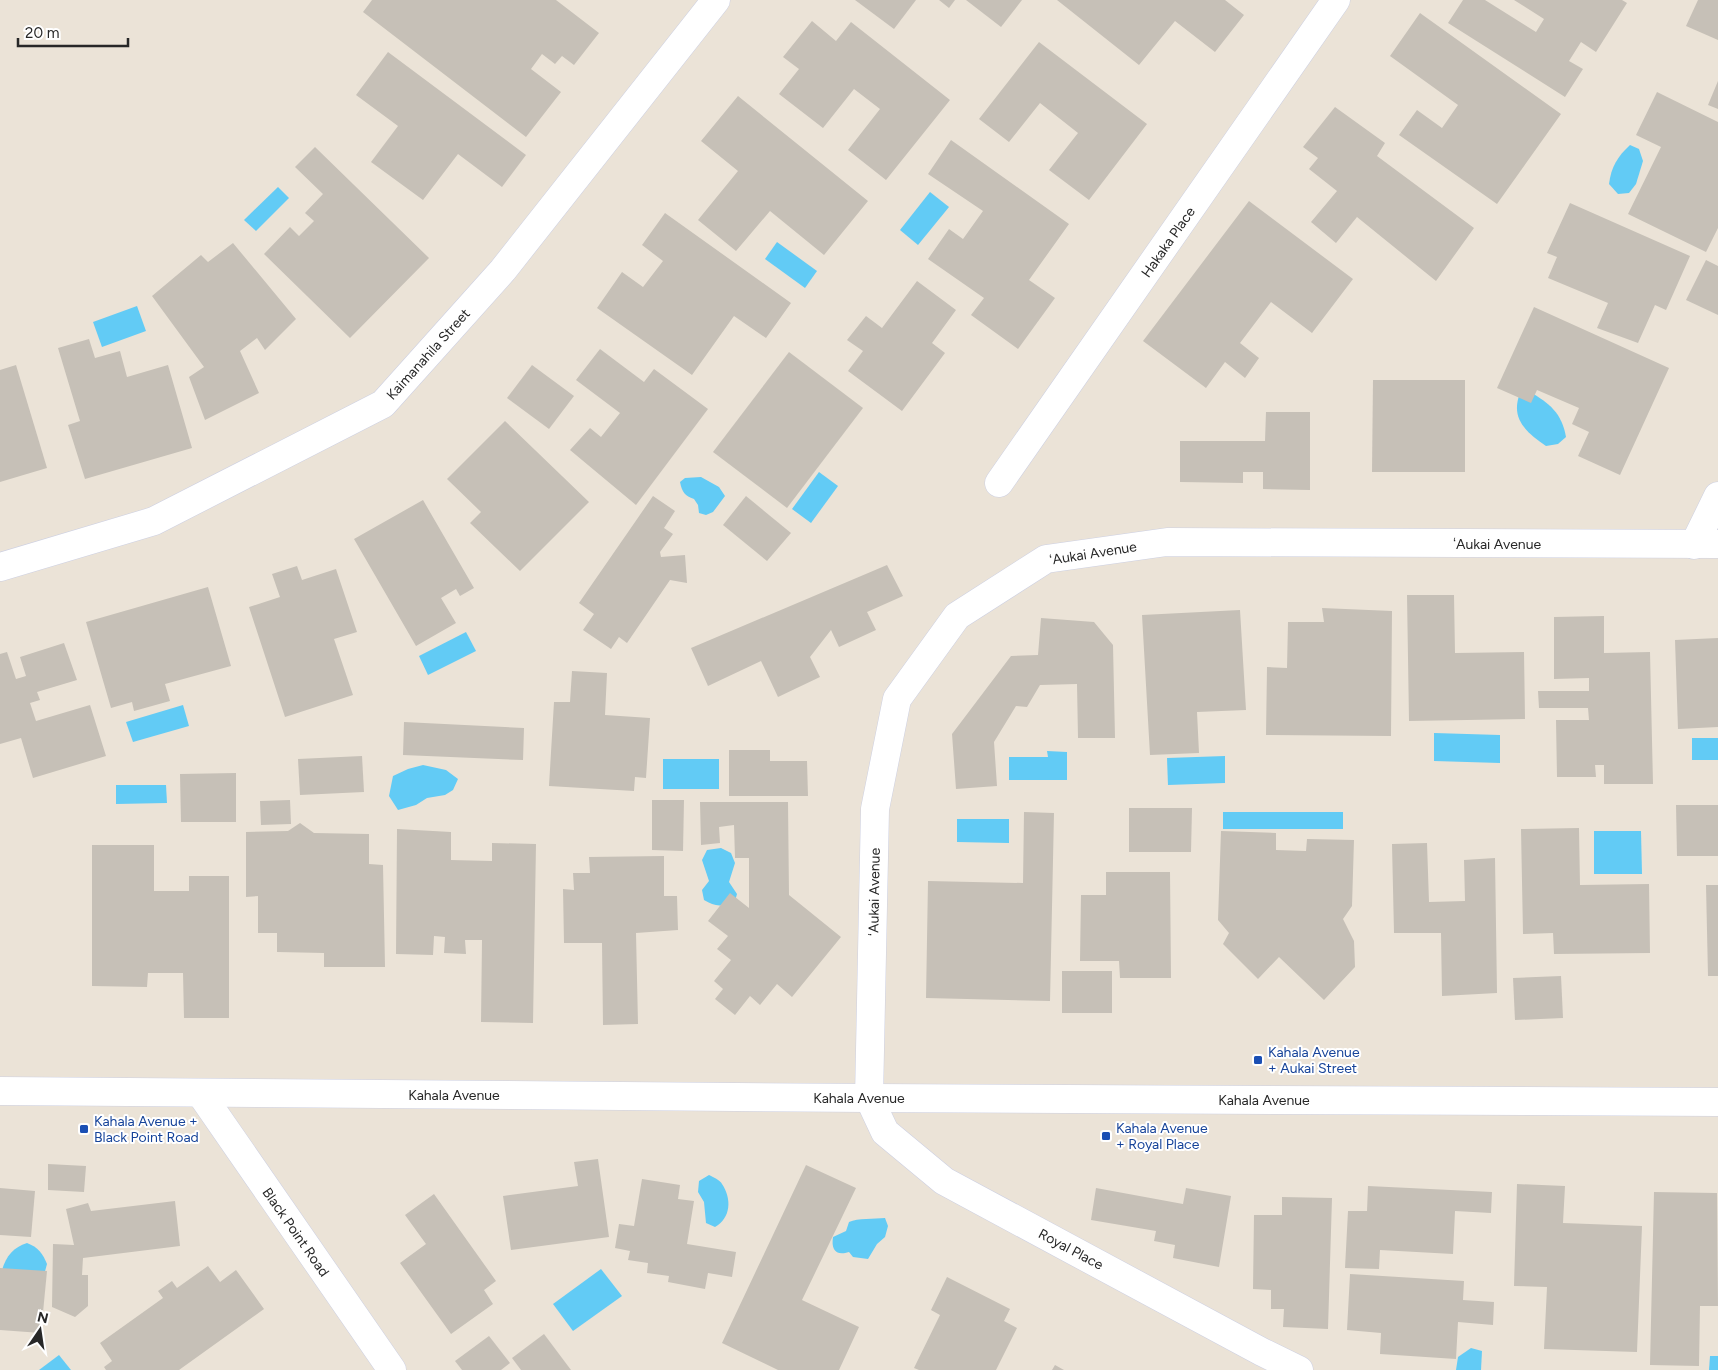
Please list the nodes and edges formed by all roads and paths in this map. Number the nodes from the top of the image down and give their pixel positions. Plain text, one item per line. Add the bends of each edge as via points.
1 (716, 0) edge
2 (1336, 0) edge
3 (999, 483) dead end
4 (1718, 496) edge
5 (1706, 544) edge
6 (0, 567) edge
7 (0, 1091) edge
8 (201, 1094) junction
9 (869, 1098) junction
10 (1718, 1102) edge
11 (1258, 1361) edge
12 (392, 1370) edge
13 (1299, 1370) edge

1 - 6 street, Kaimanahila Street via 503,270 383,404 154,521
2 - 3 street, Hakaka Place
4 - 5 street
5 - 9 street, ʻAukai Avenue via 1167,542 1046,559 957,616 897,699 876,809
7 - 8 street, Kahala Avenue
8 - 9 street, Kahala Avenue
8 - 12 street, Black Point Road
9 - 10 street, Kahala Avenue
9 - 11 street, Royal Place via 885,1132 944,1181
11 - 13 street, Royal Place

